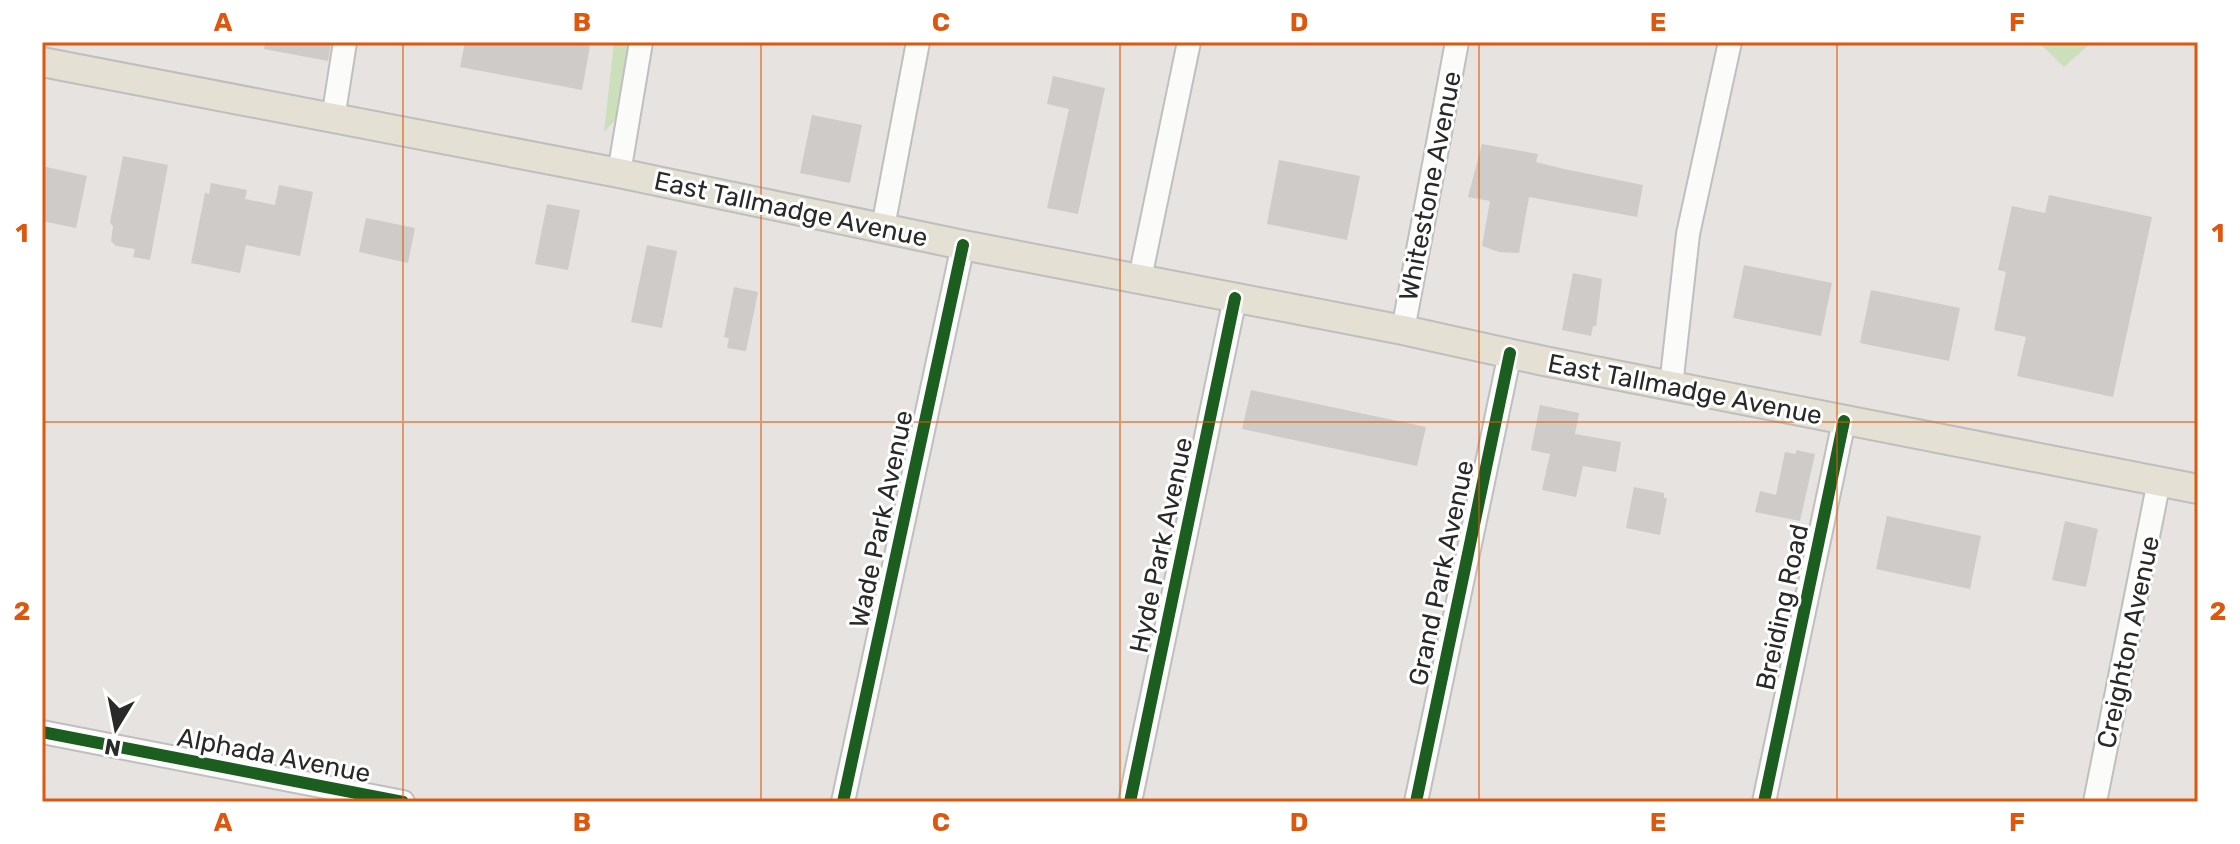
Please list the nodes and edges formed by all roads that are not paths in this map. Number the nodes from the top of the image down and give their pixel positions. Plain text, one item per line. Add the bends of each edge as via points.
1 (345, 42) edge
2 (641, 42) edge
3 (918, 42) edge
4 (1189, 42) edge
5 (1457, 42) edge
6 (1730, 42) edge
7 (42, 62) edge
8 (333, 119) junction
9 (619, 173) junction
10 (883, 227) junction
11 (963, 245) junction
12 (1140, 278) junction
13 (1235, 298) junction
14 (1403, 330) junction
15 (1510, 353) junction
16 (1671, 386) junction
17 (1844, 421) junction
18 (2159, 481) junction
19 (2198, 489) edge
20 (42, 732) edge
21 (403, 802) edge
22 (843, 802) edge
23 (1130, 802) edge
24 (1416, 802) edge
25 (1764, 802) edge
26 (2095, 802) edge

1 - 8 street
2 - 9 street
3 - 10 street
4 - 12 street
5 - 14 street, Whitestone Avenue
6 - 16 street via 1688,234
7 - 8 main road, East Tallmadge Avenue
8 - 9 main road, East Tallmadge Avenue
9 - 10 main road, East Tallmadge Avenue
10 - 11 main road, East Tallmadge Avenue
11 - 12 main road, East Tallmadge Avenue
11 - 22 street, Wade Park Avenue
12 - 13 main road, East Tallmadge Avenue
13 - 14 main road, East Tallmadge Avenue
13 - 23 street, Hyde Park Avenue
14 - 15 main road, East Tallmadge Avenue
15 - 16 main road, East Tallmadge Avenue
15 - 24 street, Grand Park Avenue
16 - 17 main road, East Tallmadge Avenue
17 - 18 main road, East Tallmadge Avenue
17 - 25 street, Breiding Road
18 - 19 main road, East Tallmadge Avenue
18 - 26 street, Creighton Avenue
20 - 21 street, Alphada Avenue

